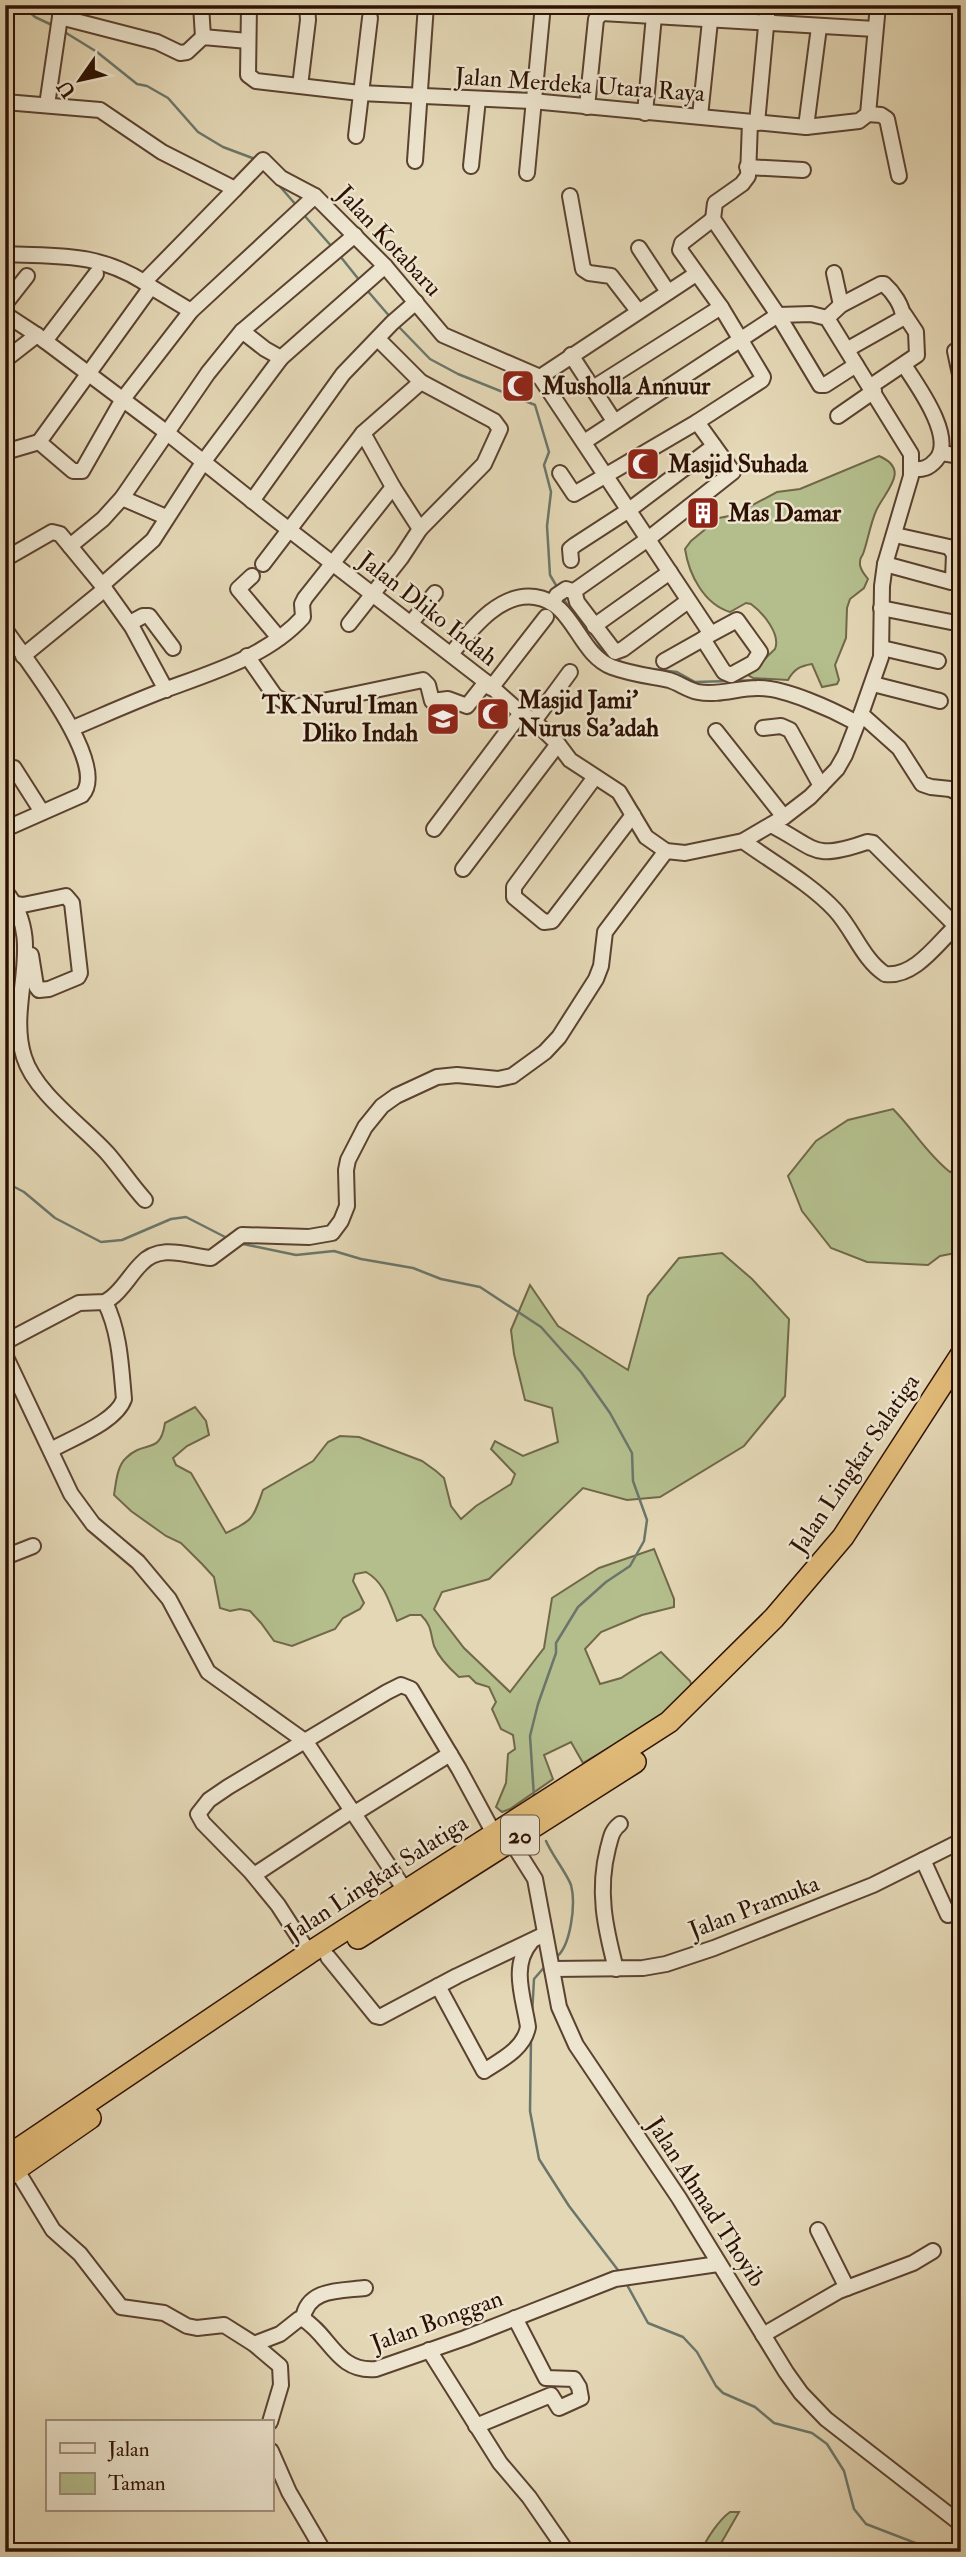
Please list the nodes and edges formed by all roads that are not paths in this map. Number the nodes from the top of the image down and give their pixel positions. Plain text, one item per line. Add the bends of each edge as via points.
1 (201, 5) edge
2 (248, 5) edge
3 (307, 5) edge
4 (426, 5) edge
5 (543, 5) edge
6 (768, 5) edge
7 (878, 5) edge
8 (654, 11) edge
9 (370, 18) dead end
10 (59, 20) edge
11 (710, 21) junction
12 (766, 24) junction
13 (819, 27) junction
14 (875, 29) junction
15 (203, 37) junction
16 (248, 41) junction
17 (300, 86) junction
18 (360, 93) junction
19 (419, 96) junction
20 (478, 99) junction
21 (532, 101) junction
22 (5, 102) edge
23 (47, 106) junction
24 (587, 107) junction
25 (645, 113) junction
26 (868, 114) junction
27 (700, 116) junction
28 (754, 122) junction
29 (806, 127) junction
30 (356, 136) dead end
31 (415, 161) dead end
32 (471, 166) dead end
33 (747, 167) junction
34 (803, 170) dead end
35 (527, 173) dead end
36 (899, 176) dead end
37 (235, 189) junction
38 (315, 196) junction
39 (570, 196) dead end
40 (713, 219) junction
41 (355, 235) junction
42 (639, 248) dead end
43 (5, 254) edge
44 (385, 266) junction
45 (834, 273) dead end
46 (96, 274) dead end
47 (696, 275) junction
48 (27, 276) dead end
49 (147, 284) junction
50 (668, 292) junction
51 (416, 302) junction
52 (5, 304) edge
53 (841, 305) junction
54 (721, 307) junction
55 (638, 311) junction
56 (191, 312) junction
57 (5, 314) edge
58 (904, 314) junction
59 (778, 315) junction
60 (827, 318) junction
61 (242, 331) junction
62 (41, 338) junction
63 (378, 338) junction
64 (742, 339) junction
65 (848, 349) junction
66 (955, 351) dead end
67 (571, 355) junction
68 (281, 358) junction
69 (5, 360) edge
70 (856, 365) junction
71 (904, 365) junction
72 (88, 375) junction
73 (540, 377) junction
74 (961, 379) edge
75 (421, 382) junction
76 (593, 388) junction
77 (872, 388) junction
78 (123, 399) junction
79 (838, 416) dead end
80 (614, 421) junction
81 (697, 422) junction
82 (166, 432) junction
83 (362, 433) junction
84 (39, 442) junction
85 (584, 442) junction
86 (714, 446) junction
87 (961, 450) edge
88 (5, 452) edge
89 (942, 453) junction
90 (204, 461) junction
91 (912, 469) junction
92 (560, 473) dead end
93 (606, 475) junction
94 (393, 488) junction
95 (122, 498) junction
96 (252, 501) junction
97 (629, 510) junction
98 (166, 517) junction
99 (420, 529) junction
100 (290, 530) junction
101 (895, 535) junction
102 (648, 539) junction
103 (70, 546) junction
104 (5, 559) edge
105 (571, 560) dead end
106 (333, 563) junction
107 (263, 564) dead end
108 (885, 564) junction
109 (670, 572) junction
110 (251, 576) dead end
111 (103, 587) junction
112 (435, 593) dead end
113 (373, 594) junction
114 (563, 594) junction
115 (688, 601) junction
116 (881, 608) junction
117 (546, 617) dead end
118 (130, 623) junction
119 (411, 623) junction
120 (349, 624) dead end
121 (956, 624) dead end
122 (594, 626) junction
123 (5, 630) edge
124 (707, 636) junction
125 (279, 638) junction
126 (173, 648) dead end
127 (882, 648) junction
128 (451, 654) junction
129 (23, 656) junction
130 (247, 656) junction
131 (664, 661) dead end
132 (938, 662) dead end
133 (570, 672) dead end
134 (873, 684) junction
135 (489, 685) junction
136 (166, 690) junction
137 (940, 701) dead end
138 (528, 717) junction
139 (859, 719) junction
140 (73, 728) junction
141 (763, 728) dead end
142 (716, 731) dead end
143 (558, 744) junction
144 (5, 768) edge
145 (595, 777) junction
146 (821, 786) junction
147 (961, 794) edge
148 (42, 812) junction
149 (633, 816) junction
150 (777, 821) junction
151 (5, 828) edge
152 (434, 829) dead end
153 (743, 841) junction
154 (666, 851) junction
155 (463, 869) dead end
156 (5, 891) edge
157 (19, 904) junction
158 (958, 926) edge
159 (145, 1200) dead end
160 (105, 1302) junction
161 (5, 1342) edge
162 (961, 1355) edge
163 (5, 1356) edge
164 (961, 1377) edge
165 (51, 1450) junction
166 (848, 1540) junction
167 (33, 1546) dead end
168 (5, 1558) edge
169 (306, 1742) junction
170 (450, 1754) junction
171 (354, 1812) junction
172 (620, 1824) dead end
173 (502, 1840) junction
174 (961, 1840) edge
175 (923, 1860) junction
176 (254, 1875) junction
177 (405, 1890) junction
178 (950, 1914) edge
179 (545, 1934) junction
180 (531, 1942) junction
181 (319, 1955) junction
182 (551, 1964) junction
183 (616, 1969) junction
184 (438, 1986) junction
185 (9, 2168) edge
186 (818, 2230) dead end
187 (933, 2251) dead end
188 (718, 2264) junction
189 (365, 2288) dead end
190 (847, 2288) junction
191 (515, 2318) junction
192 (303, 2319) junction
193 (763, 2335) junction
194 (254, 2344) junction
195 (429, 2350) junction
196 (546, 2378) junction
197 (551, 2395) junction
198 (271, 2420) edge
199 (476, 2426) junction
200 (273, 2456) edge
201 (961, 2524) edge
202 (324, 2552) edge
203 (567, 2552) edge

1 - 15 street
2 - 16 street, Jalan Merdeka Utara Raya
3 - 17 street
4 - 19 street
5 - 21 street
6 - 12 street
7 - 14 street
8 - 11 street
8 - 24 street via 597,17
8 - 25 street
9 - 18 street
10 - 15 street via 157,41 180,53
10 - 23 street
11 - 12 street
11 - 27 street
12 - 13 street
12 - 28 street
13 - 14 street
13 - 29 street
14 - 26 street
15 - 16 street
16 - 17 street, Jalan Merdeka Utara Raya via 251,79
17 - 18 street, Jalan Merdeka Utara Raya
18 - 19 street, Jalan Merdeka Utara Raya
18 - 30 street
19 - 20 street, Jalan Merdeka Utara Raya
19 - 31 street
20 - 21 street, Jalan Merdeka Utara Raya
20 - 32 street
21 - 24 street, Jalan Merdeka Utara Raya
21 - 35 street
22 - 23 street
23 - 37 street via 100,110 162,152
24 - 25 street, Jalan Merdeka Utara Raya
25 - 27 street, Jalan Merdeka Utara Raya
26 - 29 street, Jalan Merdeka Utara Raya via 859,121
26 - 36 street via 887,119
27 - 28 street, Jalan Merdeka Utara Raya
28 - 29 street, Jalan Merdeka Utara Raya
28 - 33 street
33 - 34 street
33 - 40 street via 744,182 715,203
37 - 38 street, Jalan Kotabaru via 264,160 281,178
37 - 49 street, Jalan Kotabaru
38 - 41 street, Jalan Kotabaru
38 - 56 street
39 - 55 street via 583,268 615,279
40 - 47 street via 680,245
40 - 59 street
41 - 44 street, Jalan Kotabaru
41 - 61 street
42 - 50 street
43 - 49 street via 83,257
44 - 51 street, Jalan Kotabaru
44 - 68 street
45 - 53 street
46 - 62 street
47 - 50 street
47 - 54 street
48 - 52 street
49 - 56 street
49 - 72 street, Jalan Kotabaru
50 - 55 street
51 - 63 street
51 - 73 street, Jalan Kotabaru via 447,338
53 - 58 street via 884,284
53 - 60 street
54 - 64 street
54 - 76 street
55 - 67 street
56 - 78 street
57 - 62 street, Jalan Dliko Indah
58 - 65 street
58 - 71 street via 915,328 918,350
59 - 60 street
59 - 64 street
59 - 70 street via 820,384
60 - 65 street
61 - 68 street
61 - 82 street
62 - 69 street
62 - 72 street, Jalan Dliko Indah
63 - 75 street
63 - 96 street via 327,394
64 - 80 street
64 - 81 street via 762,379
65 - 70 street
66 - 74 street
67 - 73 street
67 - 76 street
68 - 90 street
70 - 77 street
71 - 77 street
71 - 89 street via 935,417
72 - 78 street, Jalan Dliko Indah
72 - 84 street, Jalan Kotabaru
73 - 85 street
75 - 83 street
75 - 99 street via 494,421 500,429 484,464
76 - 80 street
77 - 79 street
77 - 91 street via 909,448
78 - 82 street, Jalan Dliko Indah
78 - 84 street via 82,471 73,471
80 - 85 street
81 - 86 street
81 - 93 street
82 - 90 street, Jalan Dliko Indah
82 - 95 street
83 - 94 street
83 - 100 street
84 - 88 street
85 - 93 street
86 - 97 street
86 - 102 street via 733,472
87 - 89 street via 954,455
89 - 91 street via 929,467
90 - 96 street, Jalan Dliko Indah
90 - 98 street
91 - 101 street
92 - 93 street via 574,495
93 - 97 street
94 - 99 street
94 - 106 street
95 - 98 street
95 - 103 street
96 - 100 street, Jalan Dliko Indah
97 - 102 street
97 - 105 street via 570,549
98 - 111 street via 153,540
99 - 113 street
100 - 106 street, Jalan Dliko Indah
100 - 107 street
101 - 108 street
101 - 108 street via 949,547 954,554 952,581
102 - 109 street
102 - 114 street
103 - 104 street via 52,532
103 - 111 street
106 - 113 street, Jalan Dliko Indah
106 - 125 street via 303,600 301,619
108 - 116 street
109 - 115 street
109 - 122 street
110 - 125 street via 238,589
111 - 118 street
111 - 129 street
112 - 119 street
113 - 119 street, Jalan Dliko Indah
113 - 120 street
114 - 122 street via 577,602
114 - 128 street via 514,600 492,610
114 - 139 street via 571,622 597,659 609,666 699,692 760,687
115 - 122 street via 618,652
115 - 124 street
116 - 121 street
116 - 127 street
117 - 135 street
118 - 126 street via 149,616
118 - 136 street
119 - 128 street, Jalan Dliko Indah
123 - 129 street
124 - 124 street via 737,620 760,652 757,659 731,675 724,672
124 - 131 street
125 - 130 street
127 - 132 street
127 - 134 street
128 - 135 street, Jalan Dliko Indah
129 - 140 street
130 - 135 street via 275,696 294,708 423,680 432,701 448,699 467,706
130 - 136 street
133 - 138 street
134 - 137 street
134 - 139 street
135 - 138 street, Jalan Dliko Indah
136 - 140 street
138 - 143 street, Jalan Dliko Indah
138 - 152 street
139 - 146 street via 845,755
139 - 147 street via 899,748 922,784
140 - 148 street via 88,779 85,793
141 - 146 street via 790,730
142 - 150 street
143 - 145 street, Jalan Dliko Indah via 570,760
143 - 155 street
144 - 148 street via 14,768
145 - 149 street, Jalan Dliko Indah via 619,792
145 - 149 street via 514,887 514,897 544,922 552,921
146 - 150 street
148 - 151 street
149 - 154 street, Jalan Dliko Indah via 646,837
150 - 153 street
150 - 158 street via 804,846 823,852 873,842
153 - 154 street via 685,853
153 - 158 street via 822,897 885,974 919,963
154 - 160 street via 605,932 596,979 545,1052 512,1076 437,1077 382,1106 351,1152 346,1170 348,1206 330,1234 244,1234 213,1257 171,1252 152,1255
156 - 157 street
157 - 157 street via 37,988 49,989 77,979 70,899
157 - 159 street via 27,957 18,1035 28,1067
160 - 161 street via 79,1303
160 - 165 street via 113,1321 124,1399 120,1410
162 - 166 highway, Jalan Lingkar Salatiga / 20
163 - 165 street
164 - 166 highway, Jalan Lingkar Salatiga / 20
165 - 169 street via 84,1513 138,1562 169,1599 208,1672
166 - 173 highway, Jalan Lingkar Salatiga / 20 via 669,1722 622,1761
167 - 168 street
169 - 170 street, Jalan Ahmad Thoyib via 406,1685
169 - 171 street
169 - 176 street via 209,1800 198,1814
170 - 171 street
170 - 173 street, Jalan Ahmad Thoyib
171 - 176 street
171 - 177 street
172 - 183 street via 613,1830 604,1863 601,1900
173 - 177 highway, Jalan Lingkar Salatiga / 20
173 - 179 street, Jalan Ahmad Thoyib via 535,1879
173 - 181 highway, Jalan Lingkar Salatiga / 20
174 - 175 street, Jalan Pramuka
175 - 178 street
175 - 183 street, Jalan Pramuka via 873,1885 714,1948 666,1964
176 - 181 street
177 - 181 highway, Jalan Lingkar Salatiga / 20
179 - 180 street
179 - 182 street, Jalan Ahmad Thoyib
180 - 184 street
180 - 184 street via 519,1971 526,2035 512,2052 484,2071
181 - 184 street via 376,2016
181 - 185 highway, Jalan Lingkar Salatiga / 20
182 - 183 street, Jalan Pramuka
182 - 188 street, Jalan Ahmad Thoyib via 559,2007 576,2045
185 - 194 street via 53,2230 80,2254 121,2307 164,2313 197,2328 224,2325
186 - 190 street
187 - 190 street
188 - 191 street, Jalan Bonggan via 615,2279
188 - 193 street, Jalan Ahmad Thoyib
189 - 192 street via 315,2296
190 - 193 street
191 - 195 street, Jalan Bonggan
191 - 196 street
192 - 194 street
192 - 195 street, Jalan Bonggan via 356,2368 376,2369
193 - 201 street, Jalan Ahmad Thoyib via 801,2393 825,2419
194 - 198 street via 280,2366 281,2385
195 - 199 street
196 - 197 street
196 - 197 street via 574,2379 582,2394 579,2401 559,2409
197 - 199 street
199 - 203 street
200 - 202 street

